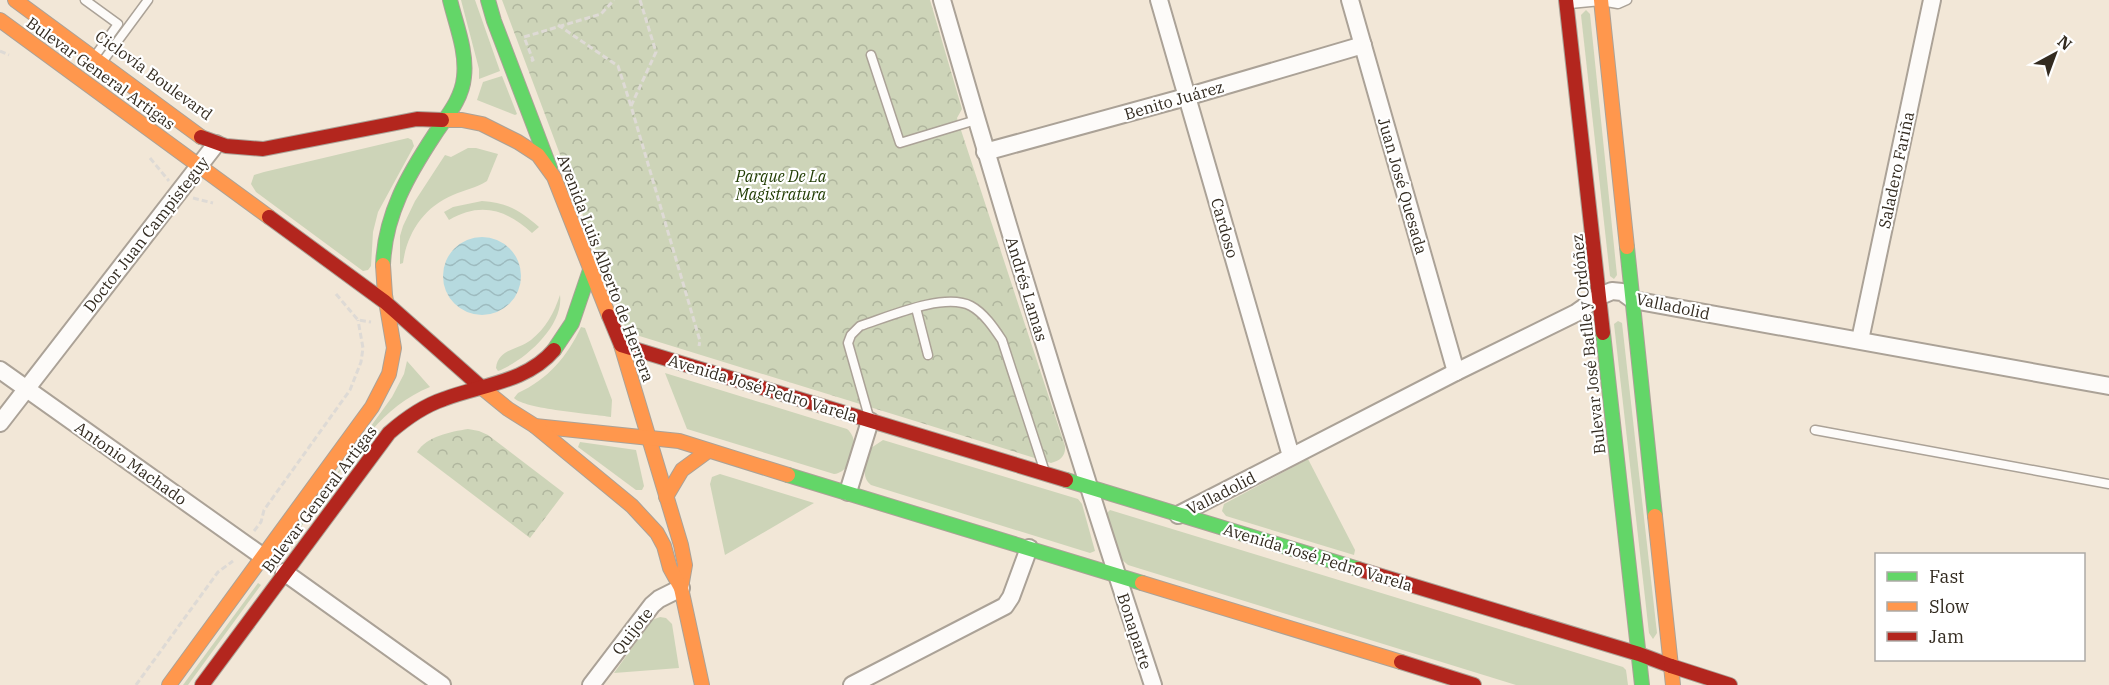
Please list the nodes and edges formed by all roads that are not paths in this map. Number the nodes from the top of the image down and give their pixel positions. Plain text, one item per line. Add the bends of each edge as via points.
1 (15, 0) edge
2 (85, 0) edge
3 (148, 0) edge
4 (450, 0) edge
5 (488, 0) edge
6 (942, 0) edge
7 (1159, 0) edge
8 (1350, 0) edge
9 (1627, 0) edge
10 (1932, 0) edge
11 (1601, 1) edge
12 (1567, 2) edge
13 (0, 20) edge
14 (1363, 45) junction
15 (871, 55) dead end
16 (97, 61) junction
17 (1186, 97) junction
18 (445, 120) junction
19 (976, 120) junction
20 (216, 144) junction
21 (985, 152) junction
22 (200, 165) junction
23 (554, 177) junction
24 (590, 270) junction
25 (1600, 296) junction
26 (1633, 300) junction
27 (385, 302) junction
28 (916, 309) junction
29 (1860, 340) junction
30 (621, 345) junction
31 (928, 355) dead end
32 (0, 370) edge
33 (1456, 372) junction
34 (2109, 386) edge
35 (481, 387) junction
36 (26, 389) junction
37 (870, 420) junction
38 (0, 423) edge
39 (535, 426) junction
40 (1815, 430) dead end
41 (648, 437) junction
42 (708, 451) junction
43 (1291, 456) junction
44 (1046, 475) junction
45 (2109, 484) edge
46 (1088, 487) junction
47 (848, 492) junction
48 (666, 497) junction
49 (1178, 515) junction
50 (1029, 548) junction
51 (262, 556) junction
52 (284, 572) junction
53 (1117, 576) junction
54 (681, 588) junction
55 (1639, 654) junction
56 (1671, 666) junction
57 (1440, 680) edge
58 (169, 685) edge
59 (202, 685) edge
60 (442, 685) edge
61 (591, 685) edge
62 (702, 685) edge
63 (852, 685) edge
64 (1154, 685) edge
65 (1474, 685) edge
66 (1642, 685) edge
67 (1673, 685) edge
68 (1730, 685) edge

1 - 16 main road, Bulevar General Artigas
2 - 16 lane via 118,24
3 - 16 lane
4 - 18 main road via 464,78
5 - 23 main road, Avenida Luis Alberto de Herrera
6 - 19 street, Andrés Lamas
7 - 17 street, Cardoso
8 - 14 street, Juan José Quesada
9 - 11 lane via 1618,4
10 - 29 street, Saladero Fariña
11 - 12 lane
11 - 26 main road
12 - 25 main road, Bulevar José Batlle y Ordóñez
13 - 22 main road, Bulevar General Artigas
14 - 17 street, Benito Juárez
14 - 33 street, Juan José Quesada
15 - 19 lane via 900,143
16 - 20 main road, Bulevar General Artigas via 179,122
17 - 21 street, Benito Juárez
17 - 43 street, Cardoso
18 - 20 main road, Doctor Juan Campisteguy via 417,119 263,149
18 - 23 main road, Doctor Juan Campisteguy via 474,122 505,134 538,155
18 - 27 main road via 394,206 385,245
19 - 21 street, Andrés Lamas
20 - 22 street, Doctor Juan Campisteguy
21 - 46 street, Andrés Lamas
22 - 27 main road, Bulevar General Artigas
22 - 36 street, Doctor Juan Campisteguy
23 - 24 main road, Avenida Luis Alberto de Herrera
24 - 30 main road, Avenida Luis Alberto de Herrera
24 - 35 main road via 569,327 547,358 515,379
25 - 26 street, Valladolid via 1622,292
25 - 33 street, Valladolid via 1576,313
25 - 55 main road, Bulevar José Batlle y Ordóñez
26 - 29 street, Valladolid
26 - 56 main road
27 - 35 main road, Bulevar General Artigas
27 - 51 main road, Bulevar General Artigas via 395,351 382,393
28 - 31 lane
28 - 37 lane via 860,326 851,335 848,343
28 - 44 lane via 951,301 970,306 991,324 1002,340
29 - 34 street, Valladolid
30 - 37 main road, Avenida José Pedro Varela
30 - 41 main road, Avenida Luis Alberto de Herrera
32 - 36 street, Antonio Machado
33 - 43 street, Valladolid
35 - 39 main road, Avenida Luis Alberto de Herrera
35 - 52 main road, Bulevar General Artigas via 440,400 394,428 364,462
36 - 38 street, Doctor Juan Campisteguy
36 - 51 street, Antonio Machado
37 - 44 main road, Avenida José Pedro Varela
37 - 47 street, Avenida José Pedro Varela
39 - 41 main road
39 - 54 main road, Avenida Luis Alberto de Herrera via 645,519 664,546
40 - 45 lane
41 - 42 main road via 679,441
41 - 48 main road, Avenida Luis Alberto de Herrera
42 - 47 main road
42 - 48 main road via 688,463
43 - 49 street, Valladolid
44 - 46 main road, Avenida José Pedro Varela
46 - 49 main road, Avenida José Pedro Varela
46 - 53 street, Andrés Lamas
47 - 50 main road
48 - 54 main road, Avenida Luis Alberto de Herrera via 685,565
49 - 55 main road, Avenida José Pedro Varela
50 - 53 main road
50 - 63 street via 1005,606
51 - 58 main road, Bulevar General Artigas
52 - 59 main road, Bulevar General Artigas
52 - 60 street
53 - 57 main road
53 - 64 street, Bonaparte
54 - 61 street, Quijote via 652,605
54 - 62 main road, Avenida Luis Alberto de Herrera
55 - 56 main road, Avenida José Pedro Varela
55 - 66 main road, Bulevar José Batlle y Ordóñez
56 - 67 main road
56 - 68 main road, Avenida José Pedro Varela
57 - 65 main road

